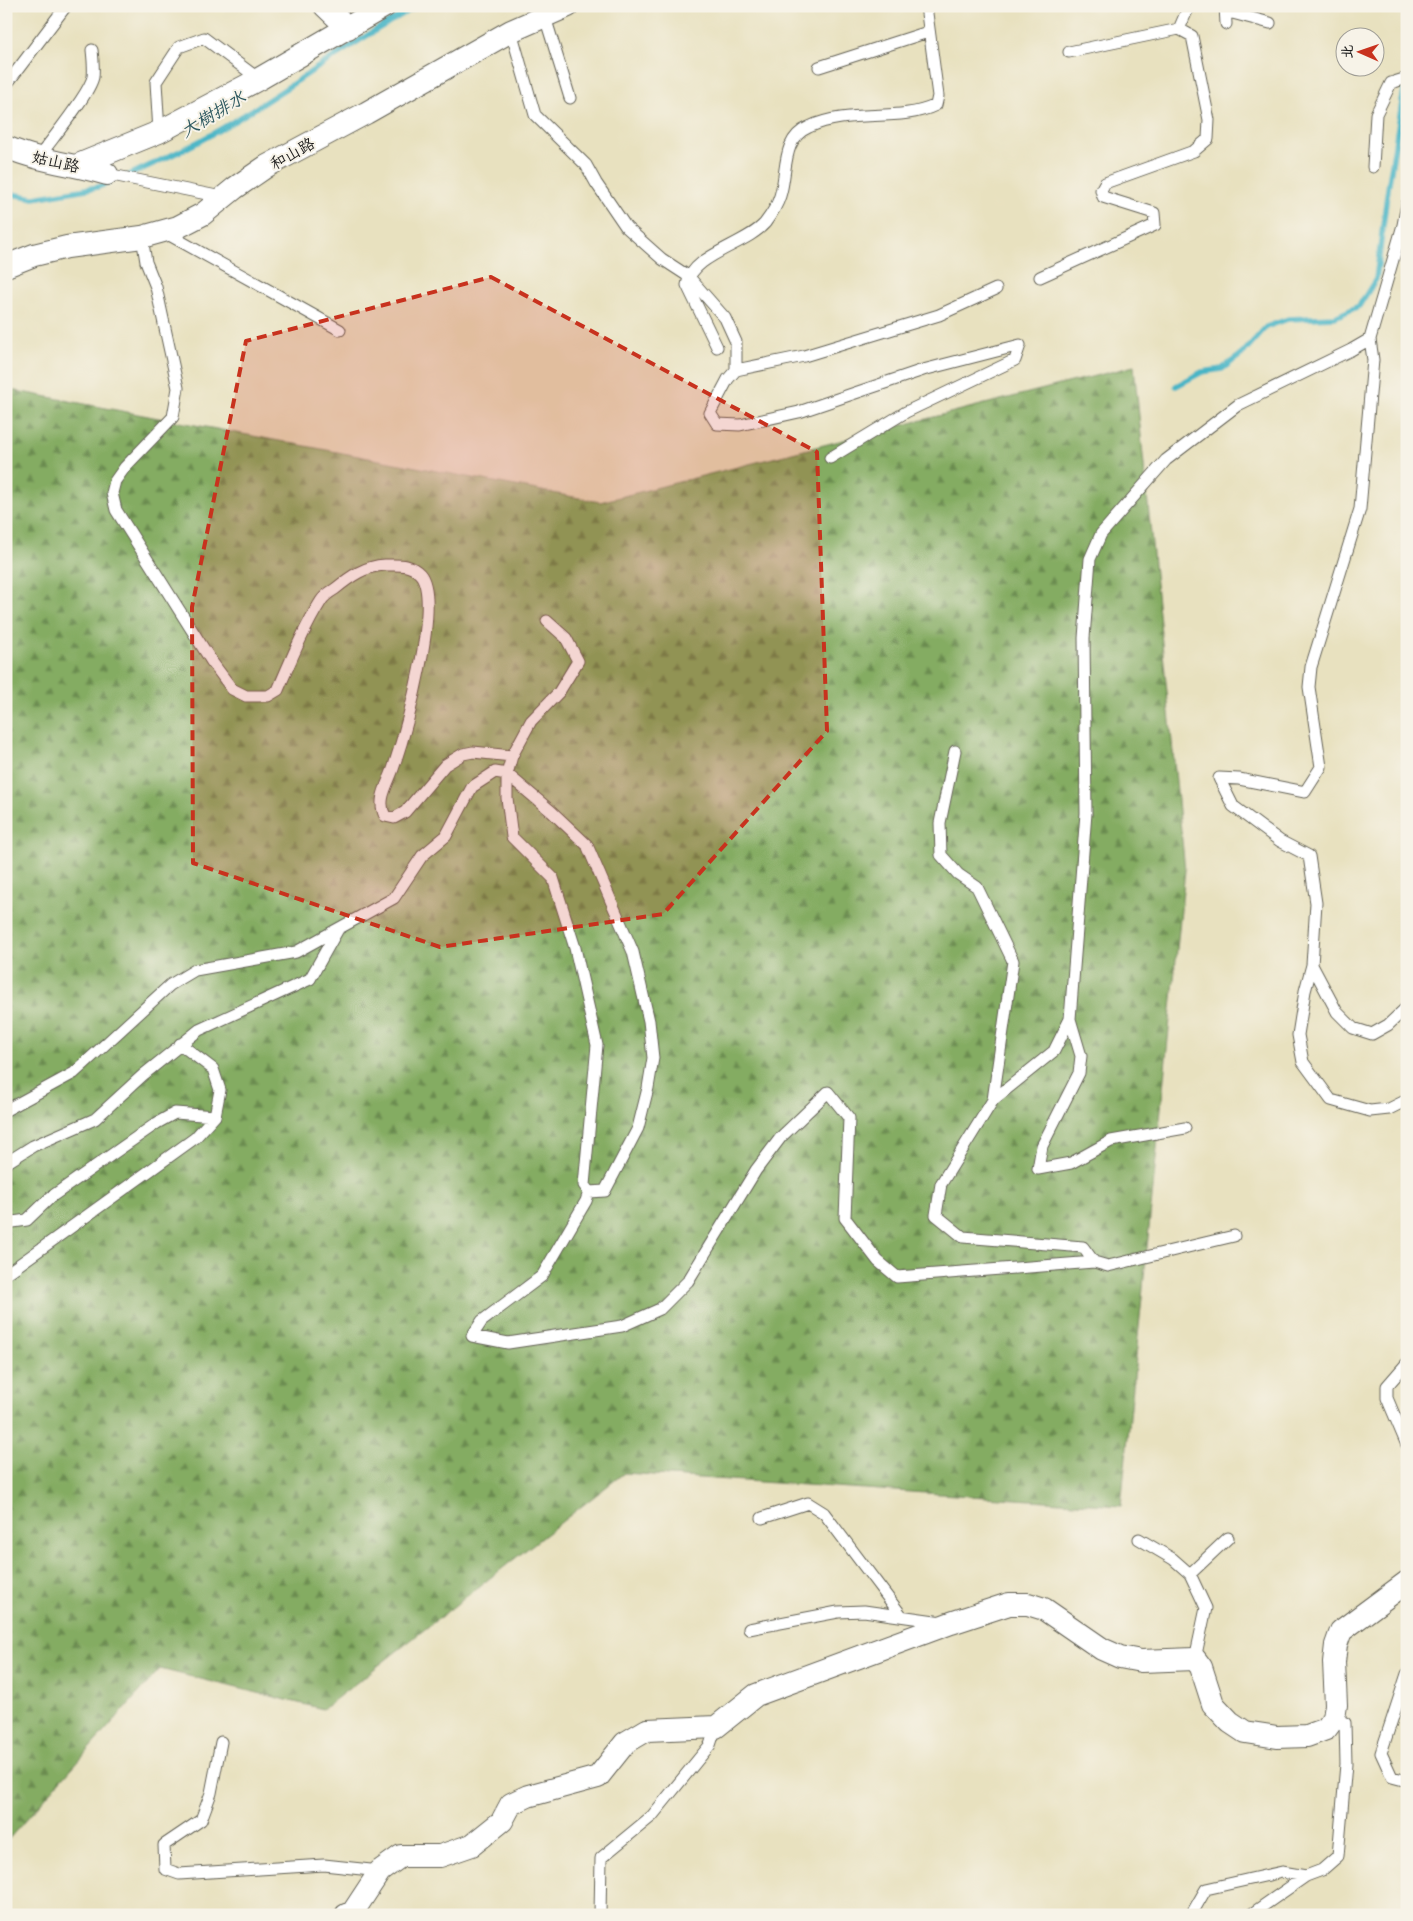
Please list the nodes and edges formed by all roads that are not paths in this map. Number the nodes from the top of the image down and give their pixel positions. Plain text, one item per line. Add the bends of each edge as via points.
1 (66, 6) edge
2 (325, 6) edge
3 (384, 6) edge
4 (568, 6) edge
5 (926, 6) edge
6 (1189, 6) edge
7 (1225, 9) edge
8 (545, 17) junction
9 (1270, 23) dead end
10 (1226, 24) dead end
11 (348, 28) junction
12 (1179, 29) junction
13 (511, 31) junction
14 (928, 32) junction
15 (92, 50) dead end
16 (1069, 52) dead end
17 (820, 67) dead end
18 (1407, 78) edge
19 (258, 79) junction
20 (6, 85) edge
21 (570, 98) dead end
22 (159, 132) junction
23 (6, 147) edge
24 (38, 157) junction
25 (78, 165) junction
26 (1373, 167) dead end
27 (107, 174) joint
28 (224, 197) junction
29 (1407, 204) edge
30 (1405, 230) edge
31 (153, 234) junction
32 (6, 266) edge
33 (688, 276) junction
34 (1040, 277) dead end
35 (996, 289) dead end
36 (340, 330) dead end
37 (1370, 339) junction
38 (717, 347) dead end
39 (736, 370) junction
40 (830, 458) dead end
41 (547, 621) dead end
42 (954, 751) dead end
43 (512, 756) junction
44 (507, 774) junction
45 (337, 931) junction
46 (1312, 965) junction
47 (1407, 1007) edge
48 (1070, 1018) junction
49 (180, 1044) junction
50 (993, 1100) junction
51 (1407, 1100) edge
52 (6, 1110) edge
53 (215, 1116) junction
54 (1185, 1128) dead end
55 (6, 1163) edge
56 (589, 1192) junction
57 (6, 1223) edge
58 (1234, 1236) dead end
59 (1094, 1262) junction
60 (6, 1274) edge
61 (1407, 1363) edge
62 (1407, 1445) edge
63 (762, 1518) dead end
64 (1228, 1538) dead end
65 (1139, 1539) dead end
66 (1190, 1574) junction
67 (1407, 1582) edge
68 (901, 1615) junction
69 (951, 1623) junction
70 (749, 1629) dead end
71 (1195, 1659) junction
72 (1407, 1674) edge
73 (1334, 1718) junction
74 (716, 1728) junction
75 (221, 1742) dead end
76 (1407, 1781) edge
77 (380, 1871) junction
78 (1306, 1876) junction
79 (350, 1914) edge
80 (600, 1915) edge
81 (1191, 1915) edge
82 (1250, 1915) edge

1 - 20 lane
2 - 11 street
3 - 11 street
4 - 8 street, 和山路
5 - 14 lane
6 - 12 lane
7 - 9 lane
7 - 10 lane
8 - 13 street, 和山路
8 - 21 lane
11 - 19 street
12 - 16 lane
12 - 34 lane via 1192,36 1209,120 1208,139 1194,151 1105,183 1101,190 1103,198 1154,213 1155,225
13 - 28 street, 和山路 via 268,166
13 - 33 lane via 535,115 586,165 626,227 662,259
14 - 17 lane
14 - 33 lane via 938,96 936,105 923,111 843,117 810,126 795,135 780,196 764,224 698,265
15 - 24 lane via 94,68 84,95
18 - 26 lane via 1391,83 1376,114
19 - 22 street
19 - 22 lane via 204,38 179,47 156,82
22 - 25 street
23 - 24 street, 姑山路
24 - 25 street, 姑山路
25 - 27 street, 姑山路
27 - 28 lane
28 - 31 street, 和山路 via 203,214 178,227
29 - 30 lane
30 - 37 lane
31 - 32 street, 和山路 via 68,247
31 - 36 lane
31 - 43 lane via 146,262 156,287 178,388 173,418 125,467 115,481 112,493 116,510 212,662 232,689 246,696 268,696 278,690 322,599 352,575 372,566 405,564 420,575 427,590 426,626 419,674 394,767 382,798 381,808 385,816 394,818 404,812 445,765 463,754
33 - 38 lane via 687,285
33 - 39 lane via 725,318 736,342
35 - 39 lane via 939,315 804,356
37 - 46 lane via 1373,360 1360,509 1311,667 1309,687 1321,767 1305,792 1219,778 1233,806 1280,841 1309,856 1316,903
37 - 48 lane via 1238,405 1166,460 1101,534 1090,559 1084,638 1086,813
39 - 40 lane via 728,378 710,413 717,424 740,425 799,412 923,370 1020,345 1015,360 906,412
41 - 43 lane via 566,638 578,661 559,692 531,721
42 - 50 lane via 940,823 941,854 958,874 977,887 1013,961
43 - 44 lane
44 - 45 lane via 495,772 472,787 446,836 422,856 394,898
44 - 56 lane via 512,837 553,878 576,948 597,1045 584,1185
44 - 56 lane via 587,845 633,952 649,1021 653,1058 638,1128 605,1191
45 - 49 lane via 310,979 199,1030
45 - 52 lane via 296,952 195,970 170,985 74,1073
46 - 47 lane via 1337,1012 1353,1028 1372,1034 1388,1025
46 - 51 lane via 1298,1035 1303,1062 1331,1100 1370,1111 1389,1109
48 - 50 lane via 1054,1051
48 - 54 lane via 1081,1056 1079,1073 1042,1146 1038,1169 1071,1163 1111,1141
49 - 53 lane via 213,1069 220,1090
49 - 55 lane via 95,1118 33,1146
50 - 59 lane via 941,1184 936,1215 963,1237 1083,1247
53 - 57 lane via 175,1113 51,1196 27,1220
53 - 60 lane via 195,1138
56 - 59 lane via 542,1276 482,1321 472,1336 508,1343 622,1326 660,1309 688,1281 780,1137 828,1092 849,1118 845,1218 878,1260 897,1277
58 - 59 lane via 1108,1266
61 - 62 lane via 1386,1386 1387,1398
63 - 68 lane via 808,1503 824,1513
64 - 66 lane
65 - 66 lane via 1173,1559
66 - 71 lane via 1206,1608
67 - 73 street via 1341,1631 1334,1662
68 - 69 lane
68 - 70 lane via 838,1612
69 - 71 street via 1008,1604 1028,1604 1044,1609 1102,1649 1120,1657 1141,1661
69 - 74 street via 756,1695
71 - 73 street via 1201,1667 1213,1704 1245,1732 1277,1737 1307,1736 1326,1729
72 - 76 lane via 1380,1753 1392,1777
73 - 78 lane via 1345,1722 1346,1764 1338,1856 1322,1870
74 - 77 street via 647,1730 625,1743 598,1777 528,1796 511,1804 502,1821 472,1845 440,1856 401,1856
74 - 80 lane via 710,1745 652,1816 601,1858
75 - 77 lane via 211,1793 201,1820 164,1845 165,1869 180,1874 324,1865
77 - 79 street
78 - 81 lane via 1282,1872 1206,1889
78 - 82 lane

